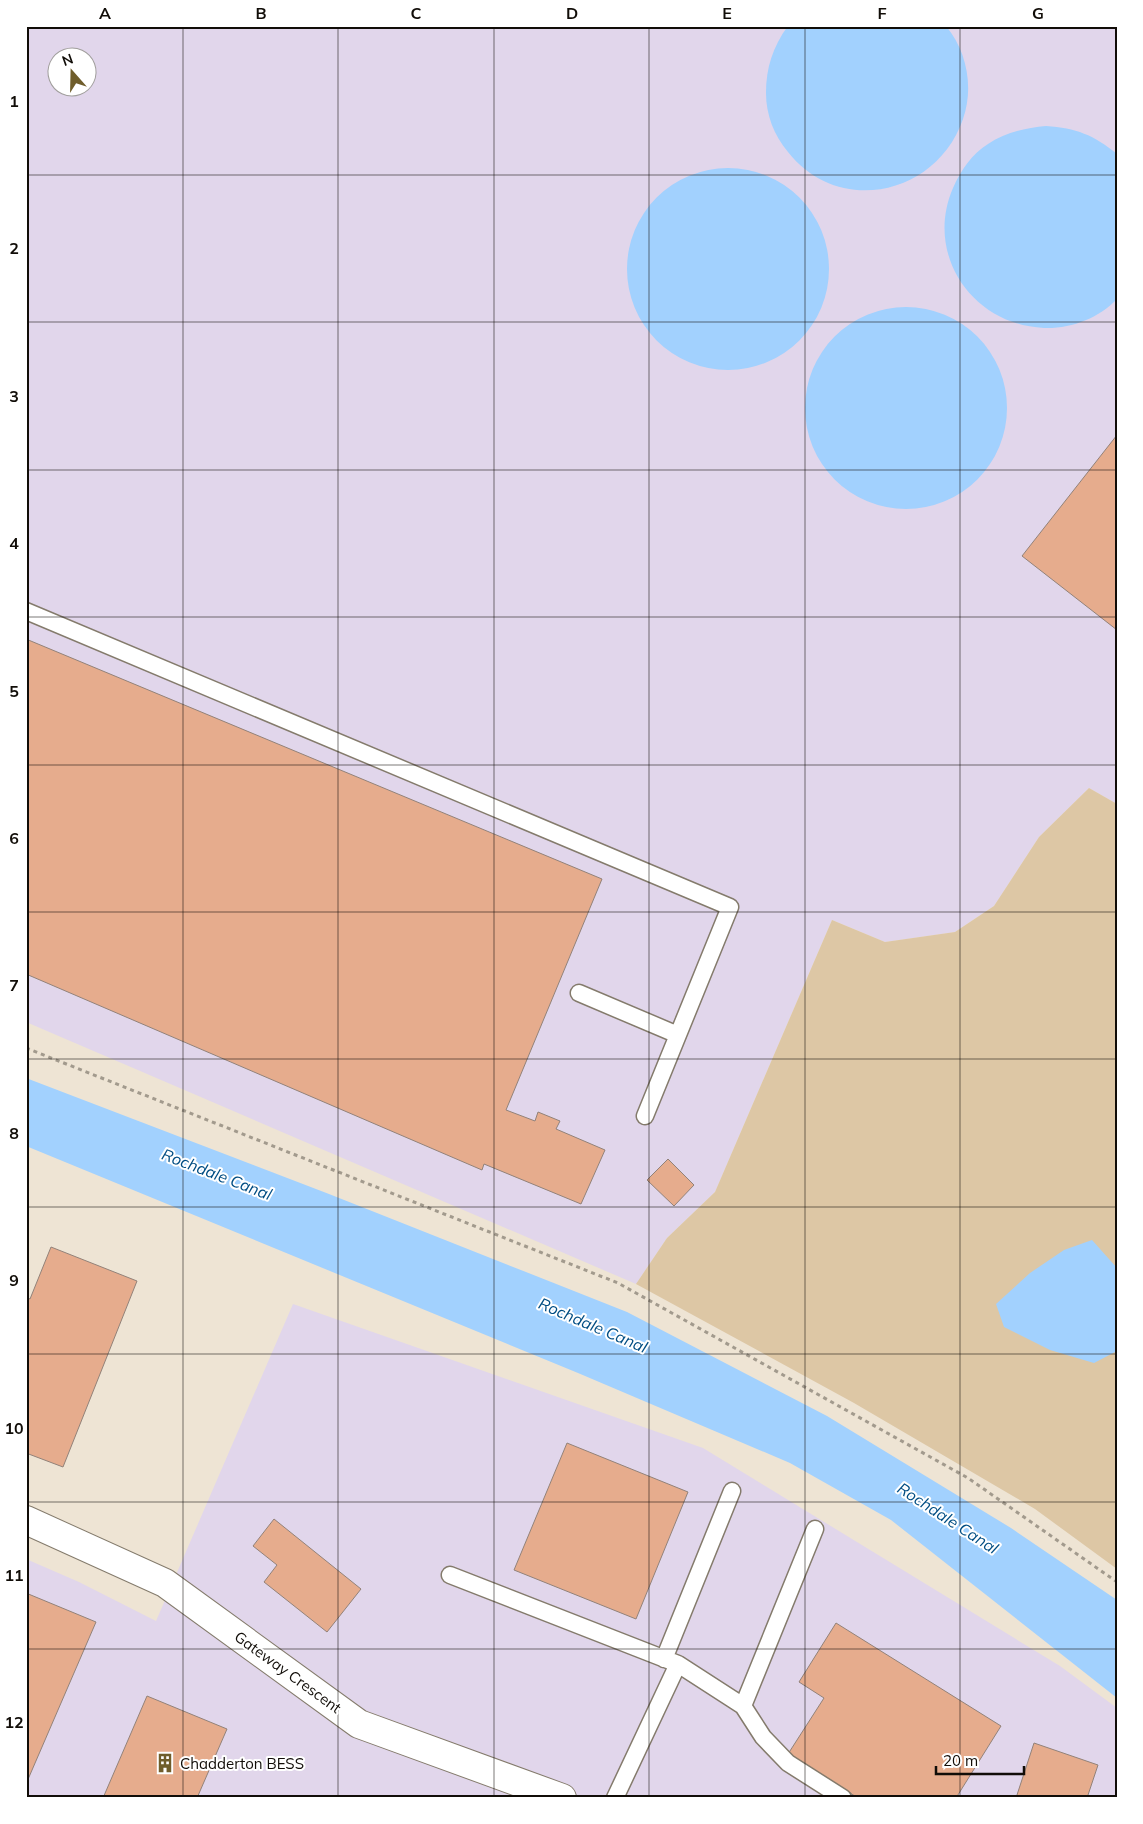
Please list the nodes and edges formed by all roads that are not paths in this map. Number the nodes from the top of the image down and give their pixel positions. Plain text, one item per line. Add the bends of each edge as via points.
1 (26, 611) edge
2 (579, 993) dead end
3 (678, 1035) junction
4 (645, 1116) dead end
5 (732, 1491) dead end
6 (26, 1520) edge
7 (815, 1529) dead end
8 (450, 1575) dead end
9 (671, 1662) junction
10 (744, 1706) junction
11 (562, 1798) edge
12 (615, 1798) edge
13 (843, 1798) edge

1 - 3 lane via 730,907
2 - 3 lane
3 - 4 lane
5 - 9 lane
6 - 11 street, Gateway Crescent via 165,1583 359,1724
7 - 10 lane
8 - 9 lane
9 - 10 lane
9 - 12 lane
10 - 13 lane via 763,1737 788,1763

